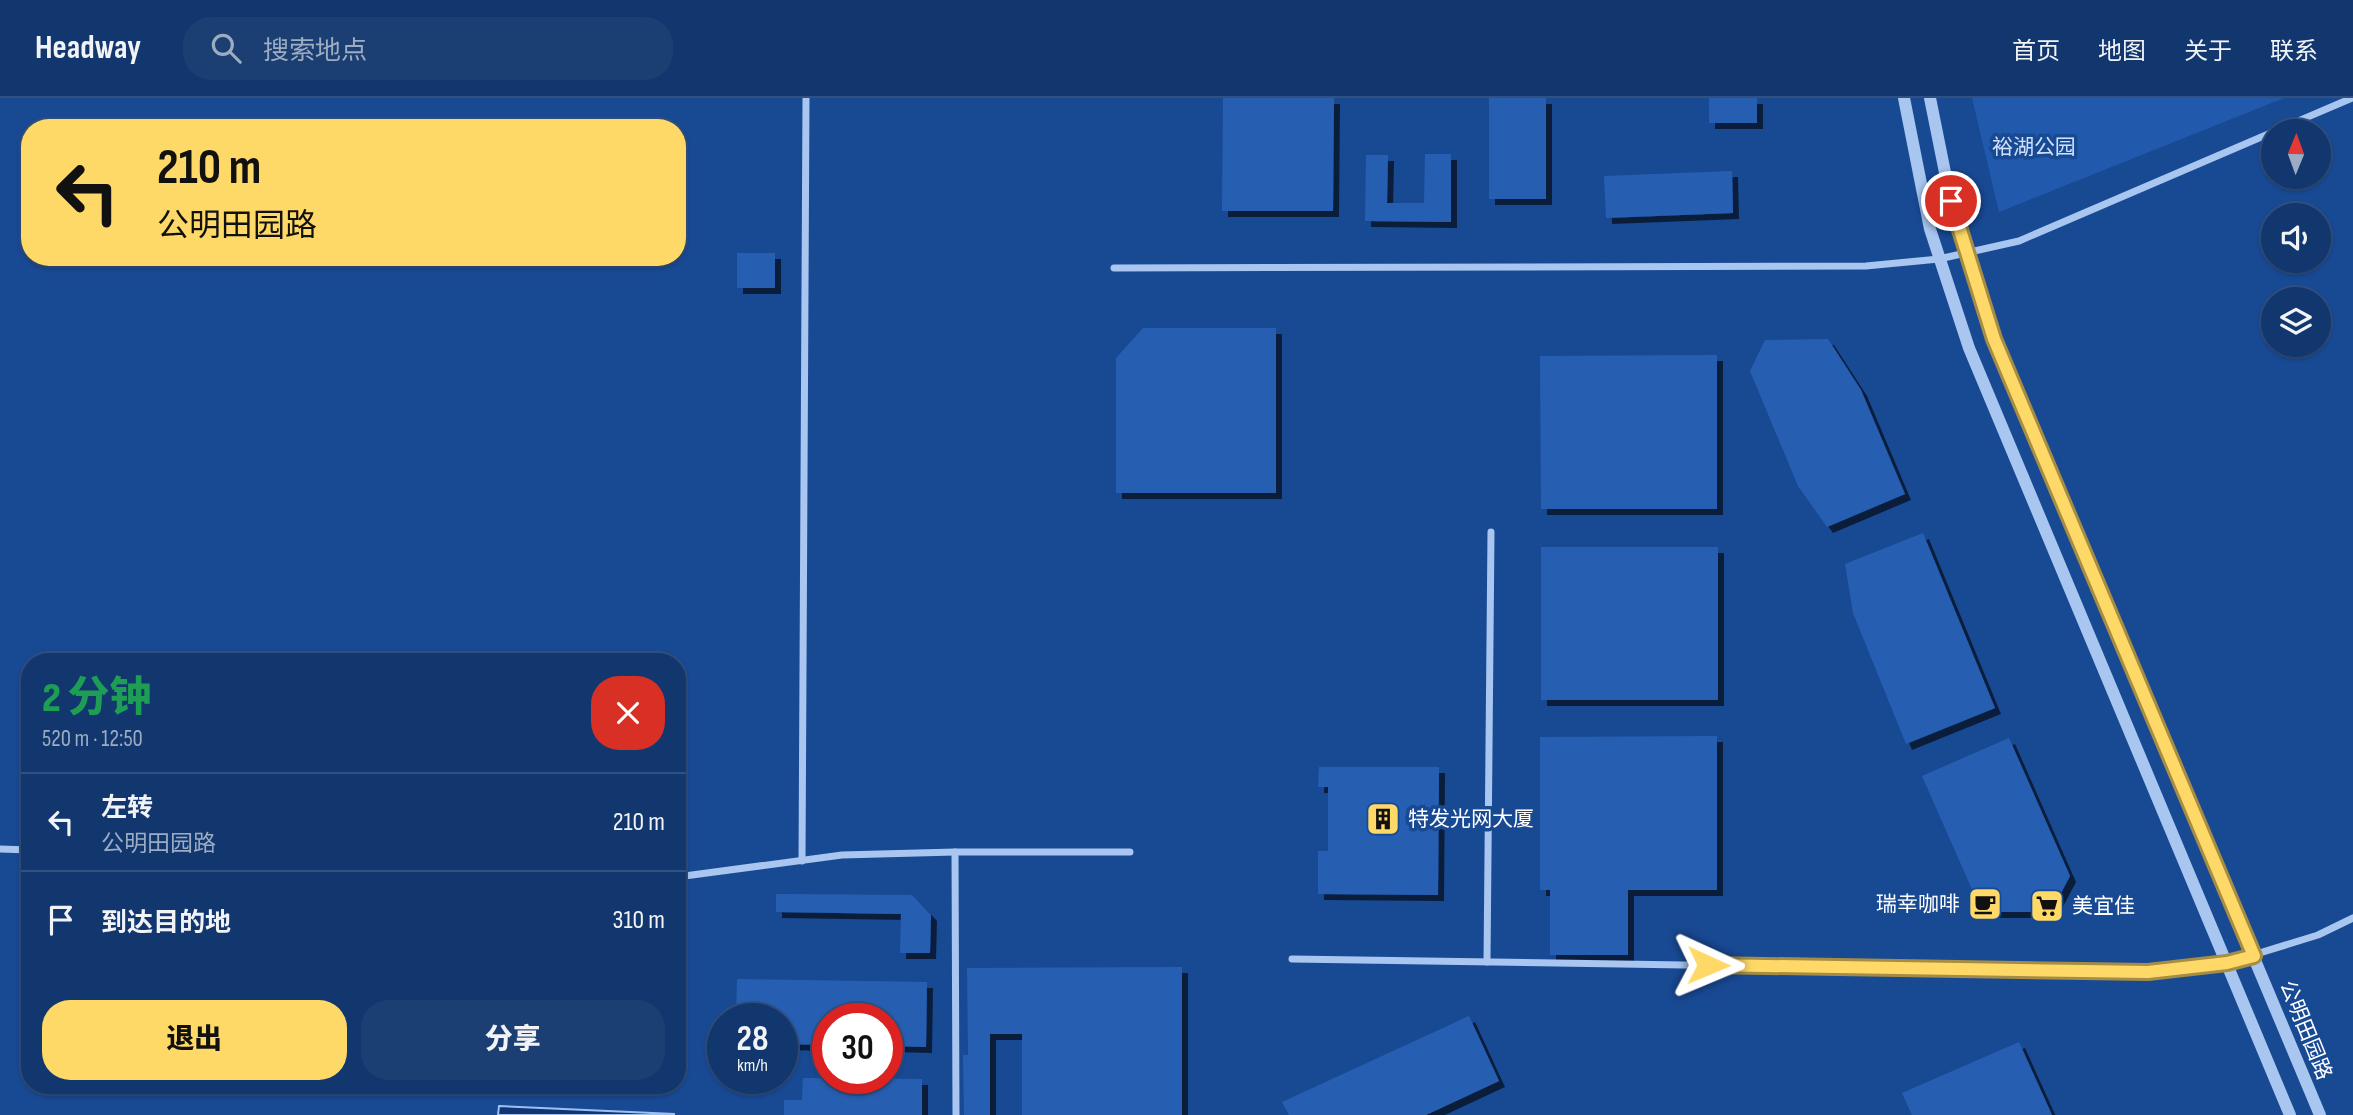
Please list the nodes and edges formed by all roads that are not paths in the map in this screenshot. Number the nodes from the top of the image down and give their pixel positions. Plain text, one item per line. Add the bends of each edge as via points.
1 (806, 98) edge
2 (1904, 98) edge
3 (1930, 98) edge
4 (2352, 98) edge
5 (2304, 119) edge
6 (2261, 138) edge
7 (1965, 253) junction
8 (1939, 260) junction
9 (1114, 268) dead end
10 (1491, 532) dead end
11 (0, 849) edge
12 (21, 850) edge
13 (955, 852) junction
14 (1130, 852) dead end
15 (802, 861) junction
16 (686, 876) edge
17 (2353, 918) edge
18 (2254, 956) junction
19 (1292, 959) dead end
20 (1488, 962) junction
21 (2227, 963) junction
22 (956, 1115) edge
23 (2290, 1115) edge
24 (2320, 1115) edge

1 - 15 street
2 - 8 street
3 - 7 street, 公明田园路
4 - 5 street
6 - 7 street via 2019,241
7 - 8 street
7 - 18 street, 公明田园路 via 1994,339
8 - 9 street via 1866,266
8 - 21 street via 1969,348
10 - 20 street
11 - 12 street
13 - 14 street
13 - 15 street via 842,855
13 - 22 street
15 - 16 street
17 - 18 street
18 - 21 street
18 - 24 street, 公明田园路
19 - 20 street
20 - 21 street via 2148,972
21 - 23 street

